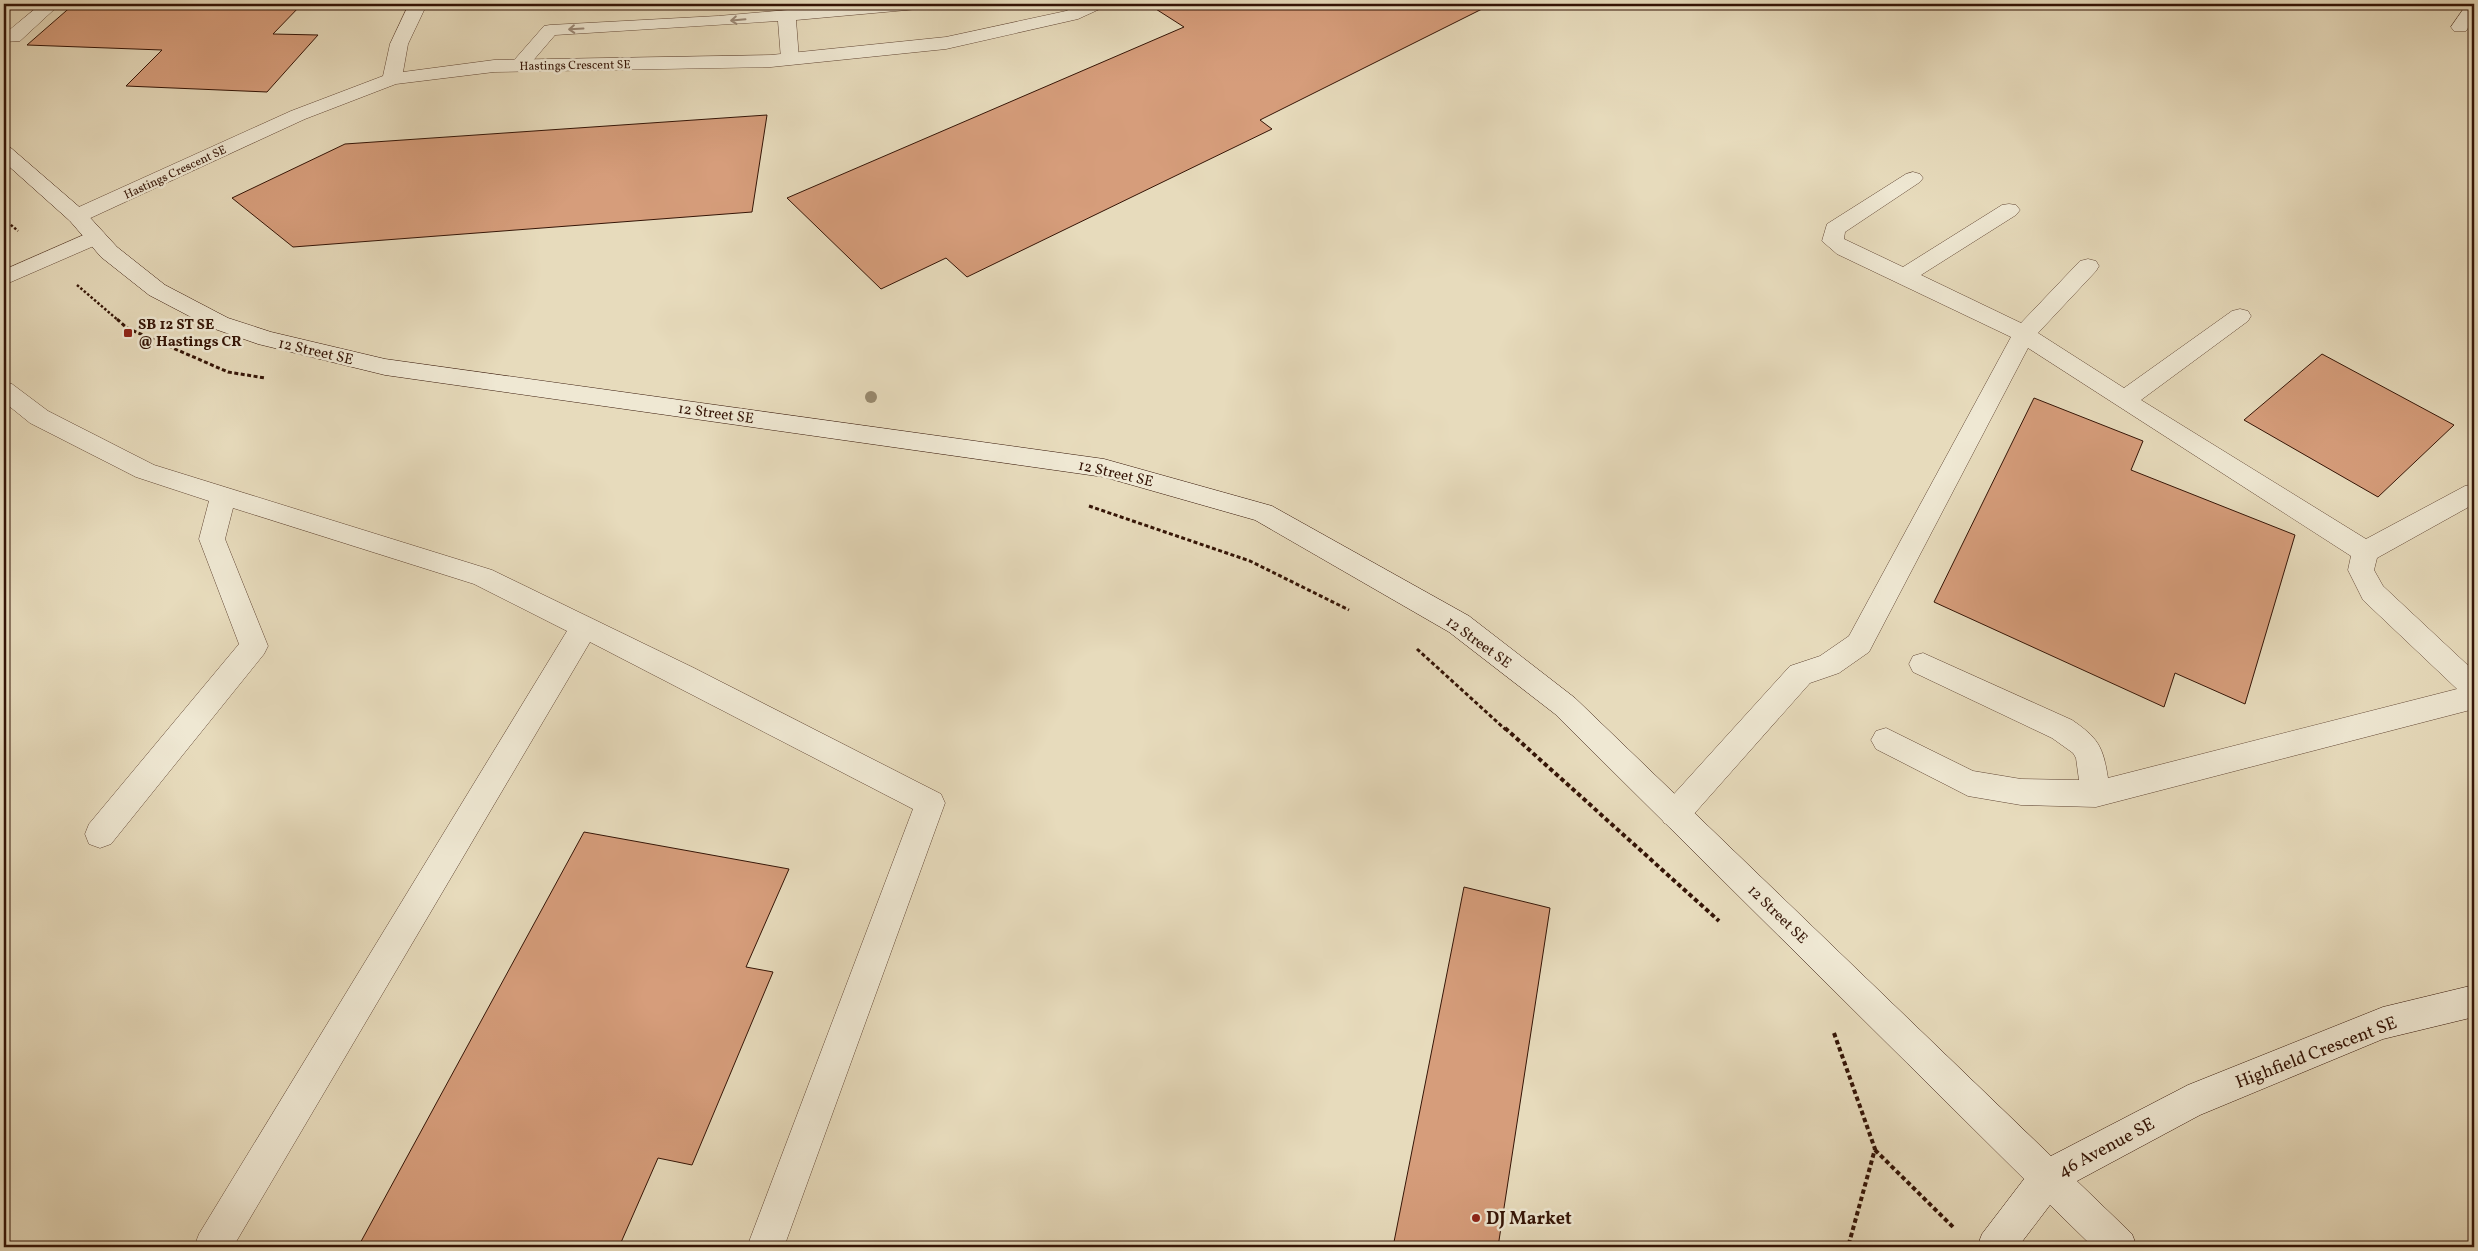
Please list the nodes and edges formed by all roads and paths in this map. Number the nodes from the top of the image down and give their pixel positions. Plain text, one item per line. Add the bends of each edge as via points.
1 (51, 4) edge
2 (418, 4) edge
3 (918, 4) edge
4 (1096, 4) edge
5 (2474, 6) edge
6 (787, 15) junction
7 (2460, 27) dead end
8 (4, 37) edge
9 (790, 59) junction
10 (518, 66) junction
11 (392, 79) junction
12 (4, 152) edge
13 (1912, 178) dead end
14 (2009, 210) dead end
15 (77, 216) junction
16 (4, 219) edge
17 (95, 237) junction
18 (45, 258) junction
19 (2088, 266) dead end
20 (1904, 276) junction
21 (4, 278) edge
22 (2240, 316) dead end
23 (2024, 334) junction
24 (267, 378) dead end
25 (4, 390) edge
26 (2124, 400) junction
27 (2474, 493) edge
28 (223, 495) junction
29 (1087, 505) dead end
30 (2365, 552) junction
31 (1354, 612) dead end
32 (585, 626) junction
33 (1413, 645) dead end
34 (1923, 664) dead end
35 (2474, 688) edge
36 (2474, 697) edge
37 (1886, 740) dead end
38 (2096, 794) junction
39 (1675, 814) junction
40 (100, 834) dead end
41 (1720, 921) dead end
42 (2474, 1001) edge
43 (1833, 1029) dead end
44 (2188, 1102) joint
45 (1875, 1149) junction
46 (2049, 1177) junction
47 (1959, 1233) dead end
48 (212, 1247) edge
49 (766, 1247) edge
50 (1848, 1247) edge
51 (1994, 1247) edge
52 (2119, 1247) edge

1 - 8 street via 13,37
2 - 11 street via 399,44
3 - 6 street
4 - 9 street, Hastings Crescent SE via 1072,15 946,43
5 - 7 street
6 - 9 street
6 -> 10 street via 550,30
9 - 10 street, Hastings Crescent SE
10 - 11 street, Hastings Crescent SE
11 - 15 street, Hastings Crescent SE via 298,115
12 - 15 street, 12 Street SE
13 - 20 street via 1835,229 1833,241
14 - 20 street
15 - 16 path via 16,232
15 - 17 street, 12 Street SE
17 - 18 street
17 - 39 street, 12 Street SE via 156,290 220,322 266,339 385,367 1104,468 1263,512 1459,624 1565,706
18 - 21 street
18 - 24 path via 128,328 228,372
19 - 23 street
20 - 23 street
22 - 26 street
23 - 26 street
23 - 39 street via 1859,644 1829,665 1800,674
25 - 28 street via 39,417 145,471
26 - 30 street
27 - 30 street
28 - 32 street via 484,577
28 - 40 street via 212,539 254,646
29 - 31 path via 1250,561
30 - 35 street via 2361,570 2373,593
32 - 48 street
32 - 49 street via 930,803
33 - 41 path
34 - 38 street via 2062,729 2083,744 2090,755
36 - 38 street
37 - 38 street via 1968,783 2021,792
39 - 46 street, 12 Street SE
42 - 44 street, Highfield Crescent SE via 2383,1023
43 - 45 path
44 - 46 street, 46 Avenue SE
45 - 47 path
45 - 50 path
46 - 51 street, 46 Avenue SE
46 - 52 street, 12 Street SE

